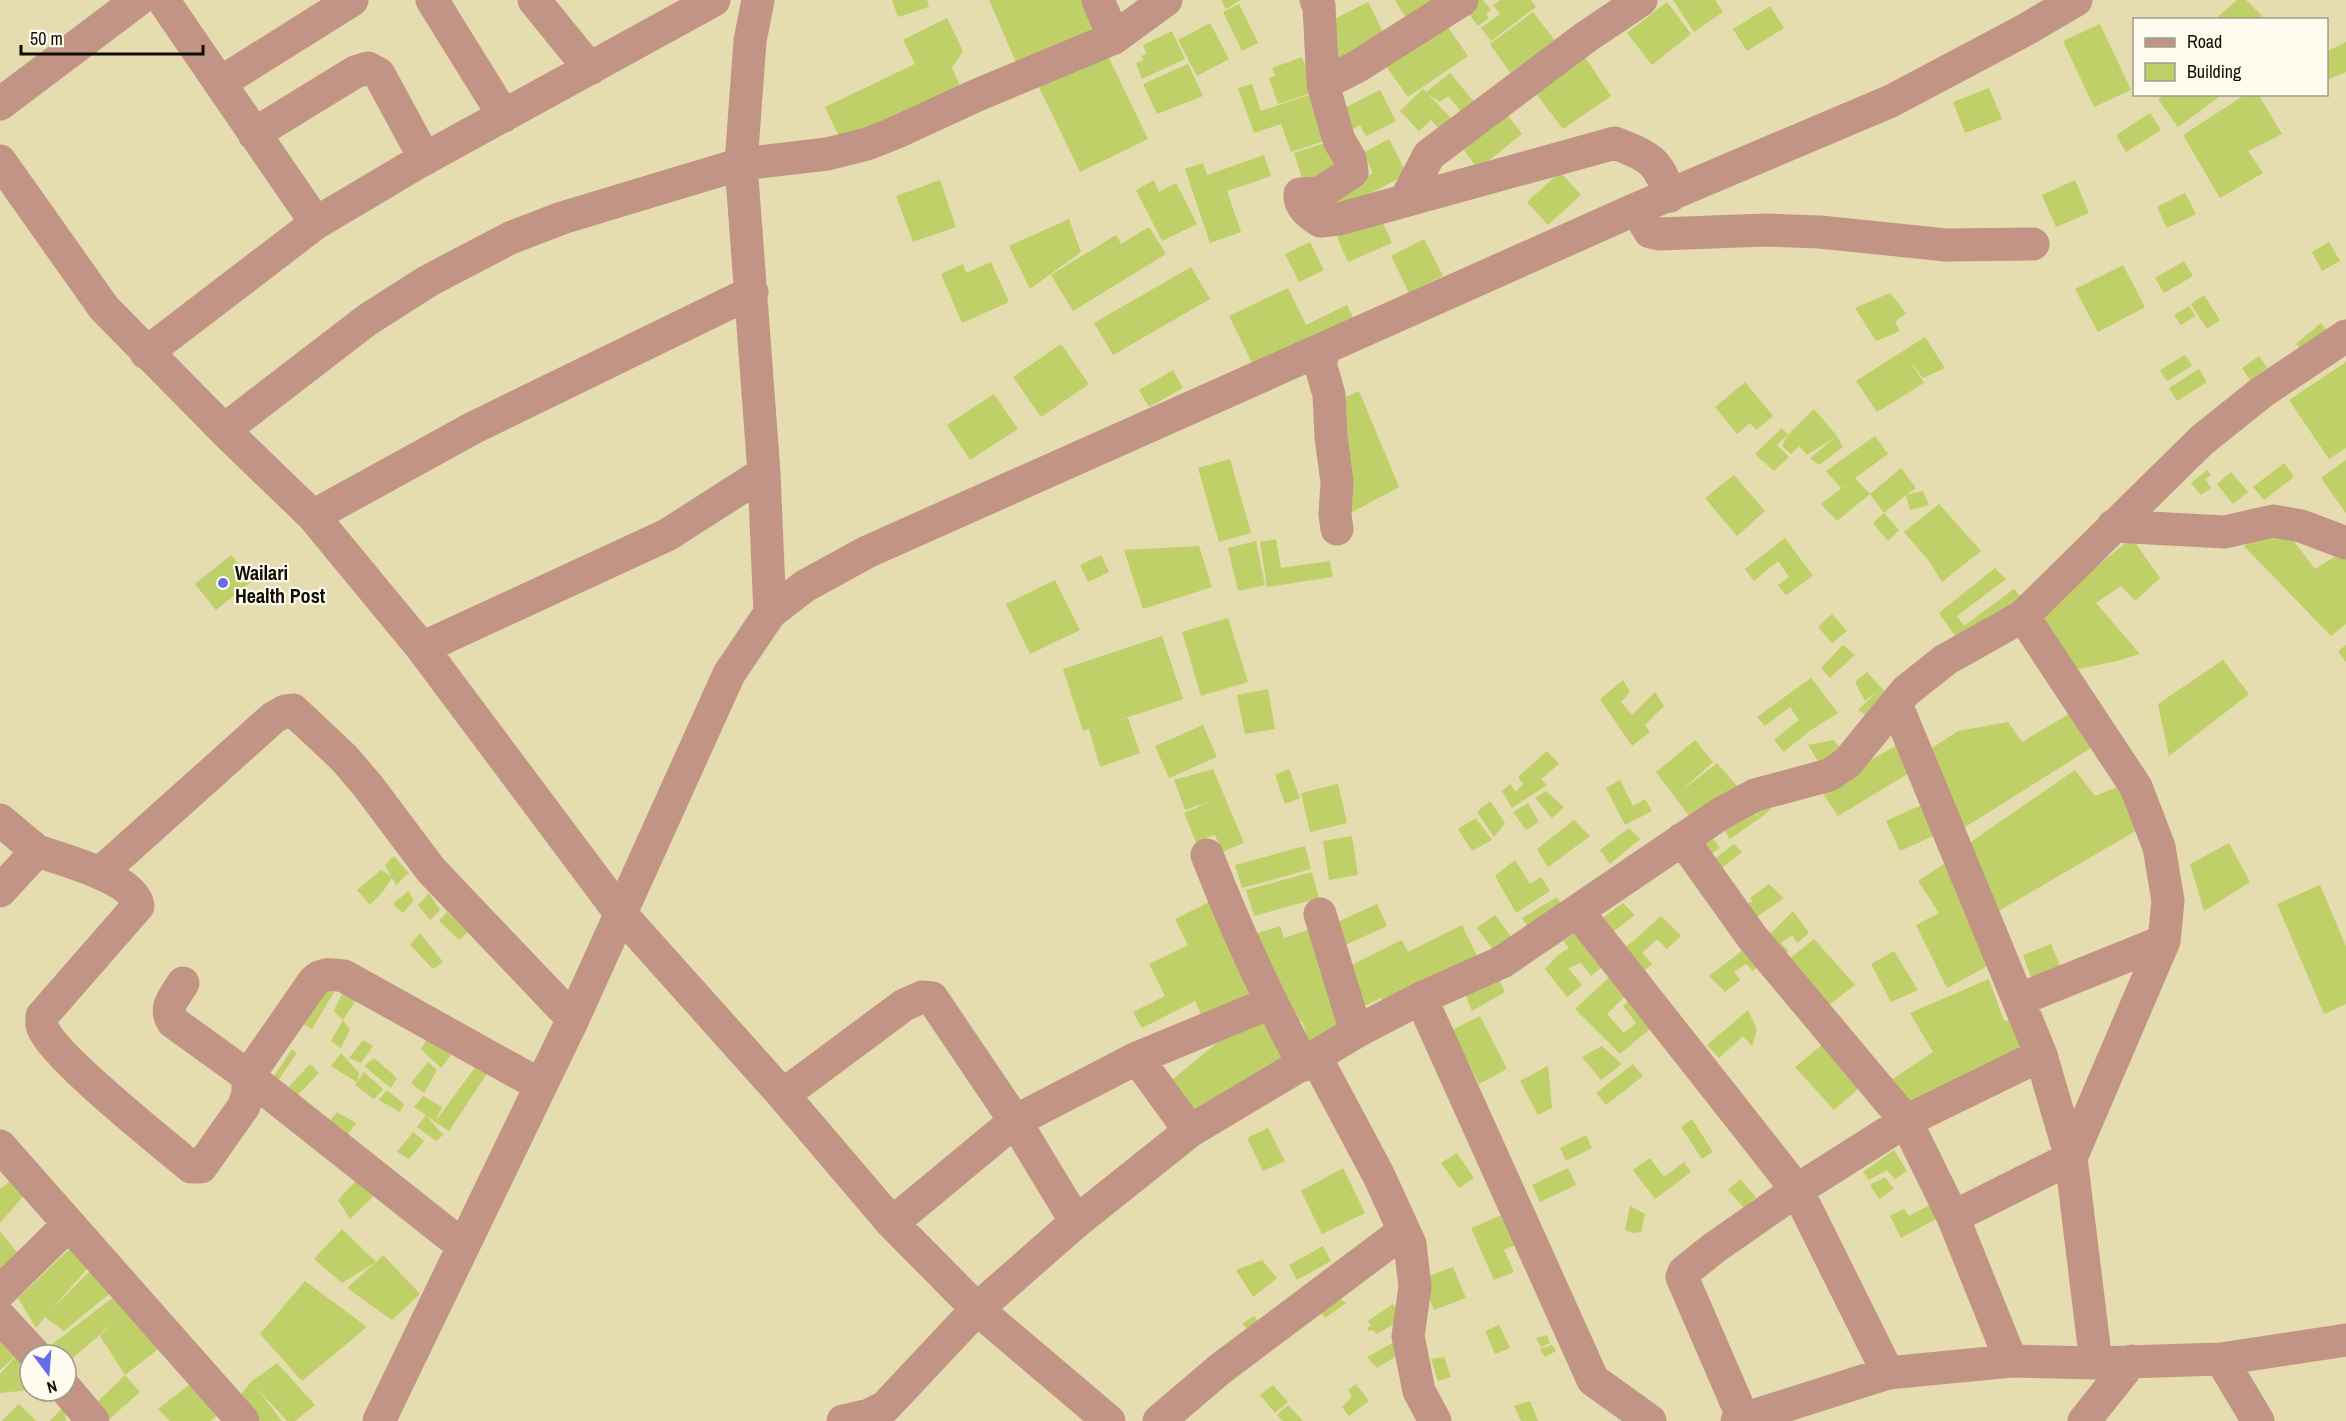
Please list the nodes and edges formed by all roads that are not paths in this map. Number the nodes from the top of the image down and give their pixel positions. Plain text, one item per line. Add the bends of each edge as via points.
1 (138, 0) edge
2 (163, 0) edge
3 (352, 0) edge
4 (534, 0) edge
5 (714, 0) edge
6 (758, 0) edge
7 (1098, 0) edge
8 (1166, 0) edge
9 (1316, 0) edge
10 (1461, 0) edge
11 (1641, 0) edge
12 (2076, 0) edge
13 (442, 4) edge
14 (1114, 38) junction
15 (590, 69) junction
16 (220, 83) junction
17 (1323, 84) junction
18 (0, 104) edge
19 (504, 116) junction
20 (254, 134) junction
21 (425, 159) junction
22 (0, 161) edge
23 (741, 164) junction
24 (1670, 196) junction
25 (1405, 201) junction
26 (1636, 209) junction
27 (316, 223) junction
28 (2033, 244) dead end
29 (752, 292) junction
30 (2346, 336) edge
31 (1325, 348) junction
32 (146, 353) junction
33 (224, 430) junction
34 (764, 472) junction
35 (313, 516) junction
36 (2113, 526) junction
37 (1337, 529) dead end
38 (2346, 543) edge
39 (770, 613) junction
40 (2023, 616) junction
41 (422, 648) junction
42 (1896, 704) junction
43 (0, 820) edge
44 (1682, 839) junction
45 (37, 851) junction
46 (1207, 855) dead end
47 (100, 873) junction
48 (0, 891) edge
49 (1578, 912) junction
50 (621, 914) junction
51 (1320, 915) dead end
52 (2164, 941) junction
53 (183, 983) dead end
54 (1421, 998) junction
55 (2018, 1000) junction
56 (1270, 1003) junction
57 (573, 1019) junction
58 (1356, 1032) junction
59 (2041, 1055) junction
60 (1137, 1058) junction
61 (1309, 1060) junction
62 (248, 1076) junction
63 (540, 1085) junction
64 (783, 1095) junction
65 (1015, 1121) junction
66 (1906, 1121) junction
67 (1190, 1131) junction
68 (0, 1146) edge
69 (2071, 1158) junction
70 (1797, 1190) junction
71 (1953, 1217) junction
72 (892, 1222) junction
73 (1076, 1222) junction
74 (69, 1224) junction
75 (1404, 1231) junction
76 (463, 1246) junction
77 (0, 1292) edge
78 (977, 1309) junction
79 (0, 1317) edge
80 (2346, 1340) edge
81 (24, 1343) edge
82 (2221, 1359) junction
83 (2132, 1360) junction
84 (2011, 1361) junction
85 (2096, 1363) junction
86 (1888, 1373) junction
87 (78, 1403) edge
88 (891, 1414) edge
89 (1740, 1420) edge
90 (93, 1421) edge
91 (243, 1421) edge
92 (379, 1421) edge
93 (843, 1421) edge
94 (1109, 1421) edge
95 (1159, 1421) edge
96 (1435, 1421) edge
97 (1650, 1421) edge
98 (2084, 1421) edge
99 (2258, 1421) edge

1 - 18 street
2 - 16 street
3 - 16 street
4 - 15 street
5 - 15 street
6 - 23 street via 750,41
7 - 14 street
8 - 14 street
9 - 17 street
10 - 17 street
11 - 25 street via 1429,155
12 - 24 street via 1891,101
13 - 19 street
14 - 23 street via 867,144 827,154
15 - 19 street
16 - 20 street
17 - 25 street via 1352,172 1320,193 1300,194 1306,212 1320,221 1339,219
19 - 21 street
20 - 21 street via 368,68 379,74
20 - 27 street
21 - 27 street
22 - 32 street via 104,308
23 - 29 street
23 - 33 street via 562,218 510,238 428,281 368,320
24 - 25 street via 1662,173 1648,158 1615,143
24 - 26 street
26 - 28 street via 1650,232 1659,234 1767,230 1946,245
26 - 31 street
27 - 32 street
29 - 34 street
29 - 35 street via 473,428
30 - 36 street via 2253,399 2202,440
31 - 37 street via 1320,363 1329,395
31 - 39 street via 867,552 805,586
32 - 33 street
33 - 35 street
34 - 39 street
34 - 41 street via 667,535
35 - 41 street
36 - 38 street via 2225,532 2273,521 2301,526
36 - 40 street
39 - 50 street via 729,674
40 - 42 street via 1945,660
40 - 52 street via 2136,787 2159,847 2168,901
41 - 50 street
42 - 44 street via 1847,763 1829,775 1755,795
42 - 55 street
43 - 45 street
44 - 49 street
44 - 66 street via 1752,937
45 - 47 street
45 - 48 street
46 - 56 street
47 - 57 street via 273,717 293,710 344,758 431,870
47 - 62 street via 133,894 138,906 42,1016 47,1035 80,1073 191,1167 201,1167 244,1106
49 - 54 street via 1502,962
49 - 70 street
50 - 57 street
50 - 64 street
51 - 58 street
52 - 55 street
52 - 69 street
53 - 62 street via 167,1008 173,1022
54 - 58 street
54 - 97 street via 1593,1380
55 - 59 street
56 - 60 street
56 - 61 street
57 - 63 street
58 - 61 street
59 - 66 street
59 - 69 street
60 - 65 street
60 - 67 street
61 - 67 street
61 - 75 street via 1379,1176
62 - 63 street via 314,981 329,974 344,976
62 - 76 street
63 - 76 street
64 - 65 street via 904,1005 922,997 932,998
64 - 72 street
65 - 72 street
65 - 73 street
66 - 70 street
66 - 71 street
67 - 73 street
68 - 74 street
69 - 71 street
69 - 85 street
70 - 86 street
70 - 89 street via 1713,1248 1682,1277
71 - 84 street
72 - 78 street
73 - 78 street
74 - 77 street
74 - 91 street
75 - 95 street via 1220,1369
75 - 96 street via 1410,1244 1415,1287 1408,1336 1419,1391
76 - 92 street
78 - 88 street
78 - 94 street
79 - 81 street
80 - 82 street
82 - 83 street
82 - 99 street
83 - 85 street
83 - 98 street
84 - 85 street
84 - 86 street
86 - 89 street
87 - 90 street
88 - 93 street

